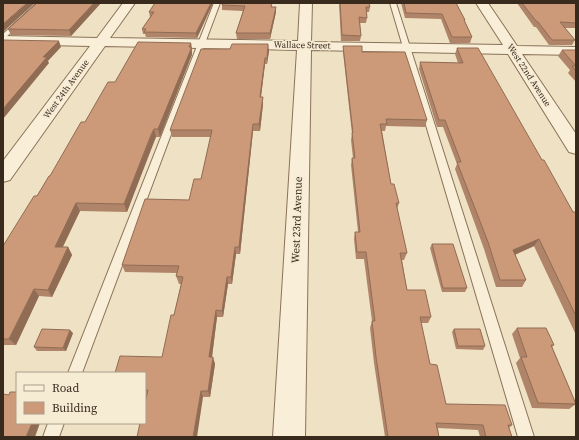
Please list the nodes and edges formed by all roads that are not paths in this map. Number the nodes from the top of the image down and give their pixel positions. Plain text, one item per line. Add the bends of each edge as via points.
1 (40, 3) edge
2 (129, 3) edge
3 (217, 3) edge
4 (306, 3) edge
5 (394, 3) edge
6 (482, 3) edge
7 (3, 39) edge
8 (100, 42) junction
9 (201, 43) junction
10 (304, 45) junction
11 (407, 47) junction
12 (512, 50) junction
13 (576, 51) edge
14 (576, 148) edge
15 (3, 175) edge
16 (75, 372) edge
17 (56, 424) edge
18 (51, 437) edge
19 (289, 437) edge
20 (526, 437) edge

1 - 7 lane
2 - 8 street, West 24th Avenue
3 - 9 lane
4 - 10 street, West 23rd Avenue
5 - 11 lane
6 - 12 street, West 22nd Avenue
7 - 8 street, Wallace Street
8 - 9 street, Wallace Street
8 - 15 street, West 24th Avenue
9 - 10 street, Wallace Street
9 - 16 lane
10 - 11 street, Wallace Street
10 - 19 street, West 23rd Avenue
11 - 12 street, Wallace Street
11 - 20 lane
12 - 13 street, Wallace Street
12 - 14 street, West 22nd Avenue
17 - 18 lane

